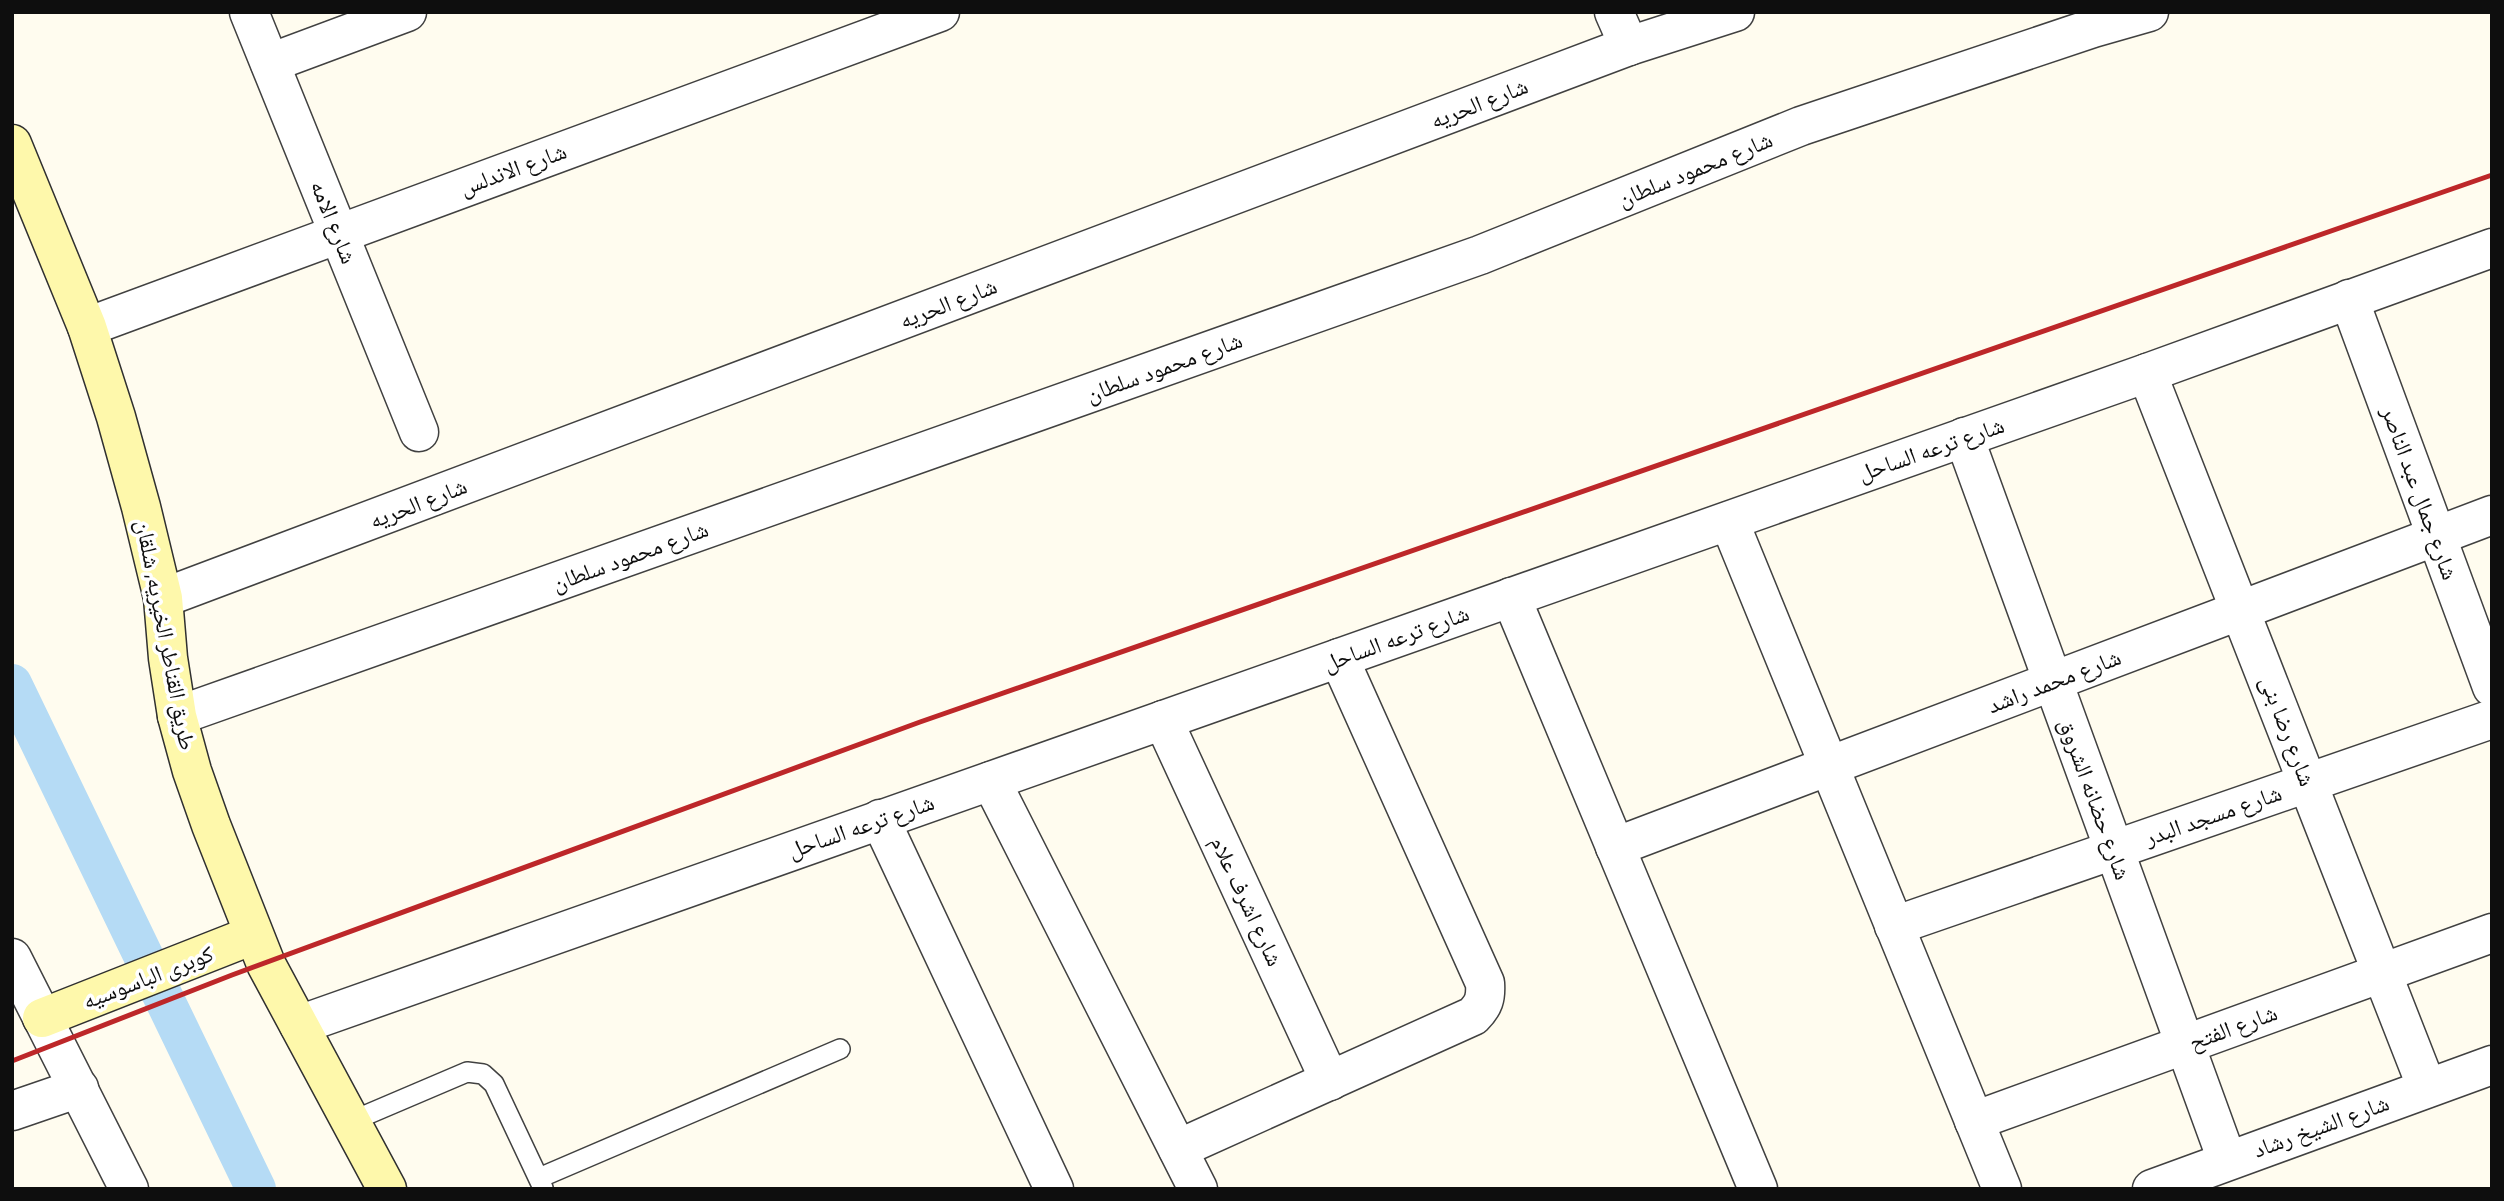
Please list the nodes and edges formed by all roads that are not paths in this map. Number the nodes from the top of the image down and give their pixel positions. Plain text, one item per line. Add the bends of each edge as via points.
1 (250, 12) edge
2 (407, 12) edge
3 (940, 12) edge
4 (1614, 12) edge
5 (1735, 12) edge
6 (2149, 12) edge
7 (1629, 47) junction
8 (270, 62) junction
9 (12, 144) edge
10 (339, 234) junction
11 (2492, 248) edge
12 (2348, 299) junction
13 (87, 327) junction
14 (2147, 373) junction
15 (419, 432) dead end
16 (1964, 437) junction
17 (2492, 515) edge
18 (1729, 521) junction
19 (2436, 536) junction
20 (1511, 597) junction
21 (163, 598) junction
22 (2240, 610) junction
23 (1339, 658) junction
24 (2053, 681) junction
25 (2492, 687) edge
26 (177, 716) junction
27 (2492, 719) edge
28 (1163, 720) junction
29 (1829, 766) junction
30 (991, 781) junction
31 (2308, 782) junction
32 (880, 819) junction
33 (1615, 847) junction
34 (2114, 850) junction
35 (1894, 926) junction
36 (2492, 933) edge
37 (238, 941) junction
38 (12, 958) edge
39 (2382, 973) junction
40 (42, 1018) junction
41 (299, 1024) junction
42 (2185, 1045) junction
43 (840, 1049) dead end
44 (2492, 1065) edge
45 (1330, 1081) junction
46 (79, 1088) junction
47 (2427, 1088) junction
48 (12, 1111) edge
49 (352, 1121) junction
50 (1974, 1121) junction
51 (1178, 1149) junction
52 (2227, 1160) junction
53 (541, 1184) edge
54 (129, 1189) edge
55 (387, 1189) edge
56 (1054, 1189) edge
57 (1198, 1189) edge
58 (1758, 1189) edge
59 (2002, 1189) edge
60 (2152, 1189) edge

1 - 8 street, شارع الامه
2 - 8 street
3 - 10 street, شارع الاندلس
4 - 7 street
5 - 7 street, شارع الحريه
6 - 26 street, شارع محمود سلطان via 1801,126 1480,255
7 - 21 street, شارع الحريه
8 - 10 street, شارع الامه
9 - 13 street, طريق القناطر الخيريه, شلقان
10 - 13 street, شارع الاندلس
10 - 15 street, شارع الامه
11 - 12 street, شارع ترعه الساحل
12 - 14 street, شارع ترعه الساحل
12 - 19 street, شارع جمال عبد الناصر
13 - 21 street, طريق القناطر الخيريه, شلقان via 116,416
14 - 16 street, شارع ترعه الساحل
14 - 22 street, شارع رضا بنى
16 - 18 street, شارع ترعه الساحل
16 - 24 street, شارع حضانه الشروق
17 - 19 street, شارع محمد راشد
18 - 20 street, شارع ترعه الساحل
18 - 29 street
19 - 22 street, شارع محمد راشد
19 - 25 street, شارع جمال عبد الناصر
20 - 23 street, شارع ترعه الساحل
20 - 33 street
21 - 26 street, طريق القناطر الخيريه, شلقان
22 - 24 street, شارع محمد راشد
22 - 31 street, شارع رضا بنى
23 - 28 street, شارع ترعه الساحل
23 - 45 street via 1485,983 1486,996 1473,1016
24 - 29 street, شارع محمد راشد
24 - 34 street, شارع حضانه الشروق
26 - 37 street, طريق القناطر الخيريه, شلقان
27 - 31 street, شارع مسجد البدر
28 - 30 street, شارع ترعه الساحل
28 - 45 street, شارع اشرف علام
29 - 33 street, شارع محمد راشد
29 - 35 street
30 - 32 street, شارع ترعه الساحل
30 - 51 street
31 - 34 street, شارع مسجد البدر
31 - 39 street, شارع رضا بنى
32 - 41 street, شارع ترعه الساحل
32 - 56 street
33 - 58 street
34 - 35 street, شارع مسجد البدر
34 - 42 street, شارع حضانه الشروق
35 - 50 street
36 - 39 street, شارع الفتح
37 - 40 street, كوبرى الباسوسيه
37 - 41 street, طريق القناطر الخيريه, شلقان via 266,964
38 - 40 street
39 - 42 street, شارع الفتح
39 - 47 street, شارع رضا بنى
40 - 46 street
41 - 49 street, طريق القناطر الخيريه, شلقان
42 - 50 street, شارع الفتح
42 - 52 street, شارع حضانه الشروق
43 - 53 lane
44 - 47 street, شارع الشيخ رشاد
45 - 51 street
46 - 48 street
46 - 54 street
47 - 52 street, شارع الشيخ رشاد
49 - 53 lane via 467,1072 483,1074 494,1084
49 - 55 street, طريق القناطر الخيريه, شلقان
50 - 59 street
51 - 57 street
52 - 60 street, شارع الشيخ رشاد

